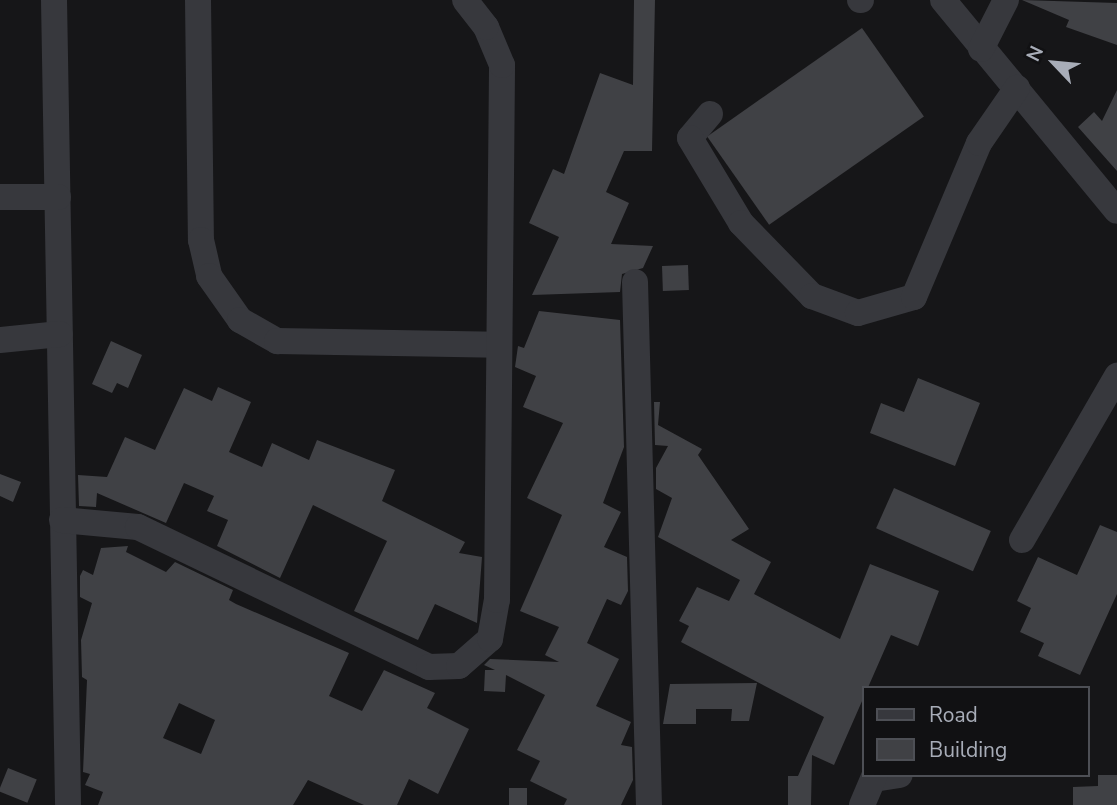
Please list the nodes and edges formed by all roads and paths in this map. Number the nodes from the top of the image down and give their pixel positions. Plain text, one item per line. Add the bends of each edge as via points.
1 (54, 0) edge
2 (198, 0) edge
3 (465, 0) edge
4 (943, 0) edge
5 (1006, 0) edge
6 (981, 49) junction
7 (1017, 88) junction
8 (710, 114) dead end
9 (0, 197) edge
10 (58, 197) junction
11 (1117, 211) edge
12 (635, 282) dead end
13 (60, 334) junction
14 (0, 340) edge
15 (497, 345) junction
16 (1117, 376) edge
17 (62, 520) junction
18 (1022, 540) dead end
19 (874, 777) edge
20 (68, 805) edge
21 (649, 805) edge
22 (862, 805) edge

1 - 10 street
2 - 15 street via 201,240 209,276 240,320 277,341
3 - 15 street via 486,27 502,65
4 - 6 street
5 - 6 street
6 - 7 street
7 - 8 street via 979,143 914,297 858,313 812,296 741,223 690,138
7 - 11 street
9 - 10 street
10 - 13 street
12 - 21 street
13 - 14 street
13 - 17 street
15 - 17 street via 497,600 490,639 459,666 429,667 138,527
16 - 18 street
17 - 20 street
19 - 22 street

